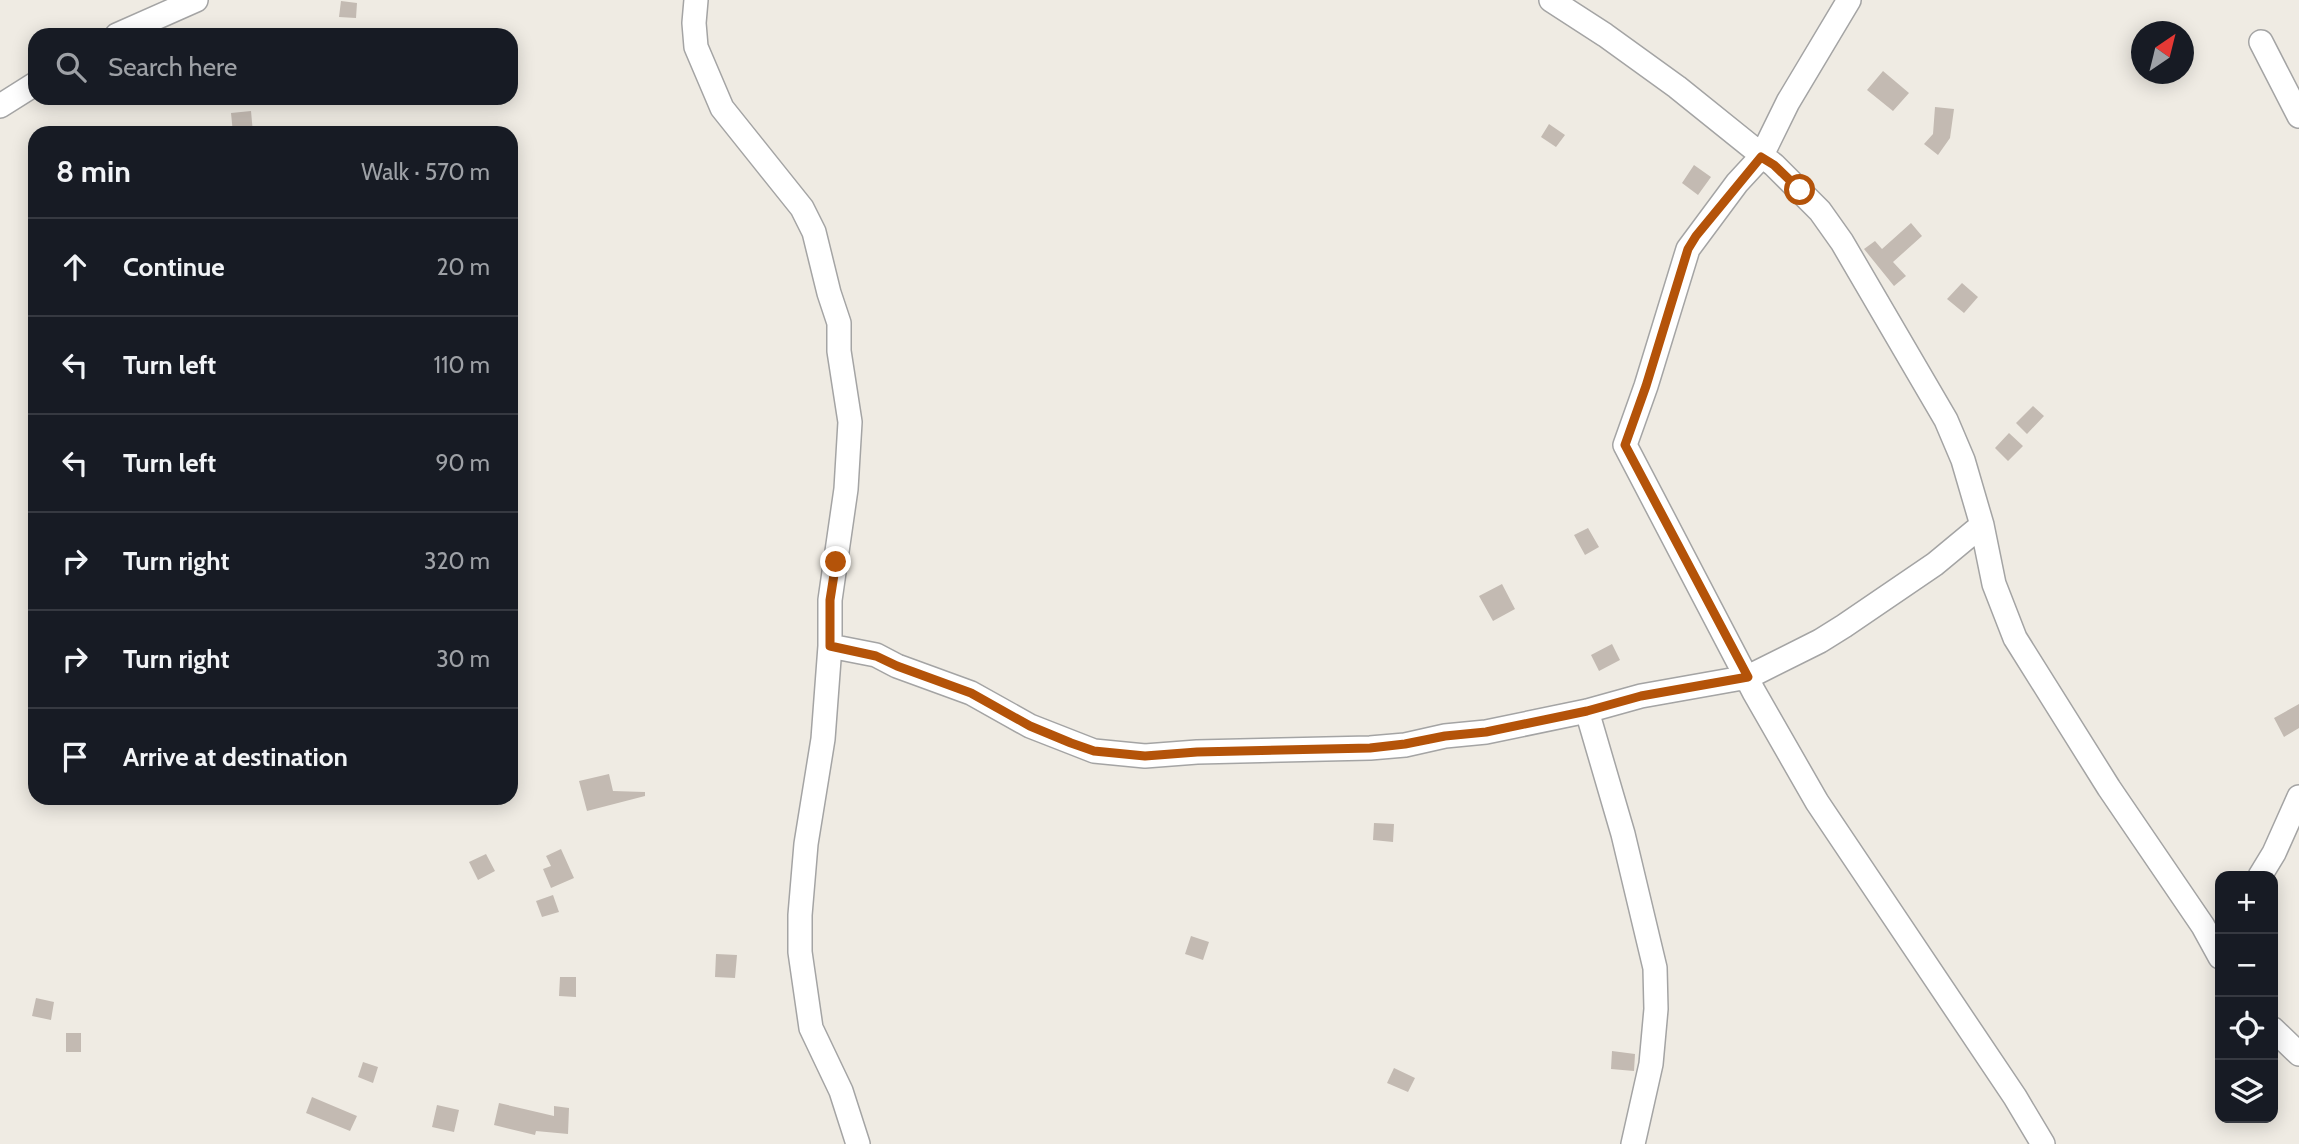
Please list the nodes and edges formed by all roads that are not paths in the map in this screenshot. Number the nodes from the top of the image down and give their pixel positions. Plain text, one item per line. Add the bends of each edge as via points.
1 (196, 0) edge
2 (696, 0) edge
3 (1551, 0) edge
4 (1849, 0) edge
5 (133, 28) edge
6 (2261, 42) dead end
7 (28, 88) edge
8 (0, 106) edge
9 (2299, 116) edge
10 (1761, 157) junction
11 (1982, 525) junction
12 (830, 646) junction
13 (1748, 677) junction
14 (1587, 711) junction
15 (2299, 797) edge
16 (2263, 871) edge
17 (2211, 924) edge
18 (2278, 1034) edge
19 (2299, 1054) edge
20 (858, 1144) edge
21 (1633, 1144) edge
22 (2043, 1144) edge

1 - 5 street
2 - 12 street via 696,47 722,108 803,208 839,323 850,422 846,489 830,600
3 - 10 street via 1677,87
4 - 10 street
6 - 9 street
7 - 8 street
10 - 11 street via 1820,211 1881,306 1946,420
10 - 13 street via 1688,249 1625,445
11 - 13 street via 1935,564 1844,626
11 - 17 street via 1994,584 2021,649 2109,789
12 - 14 street via 876,656 971,693 1071,743 1117,754 1370,748 1486,732
12 - 20 street via 823,739 806,844 800,952 811,1028 841,1091
13 - 14 street via 1641,696
13 - 22 street via 1817,802
14 - 21 street via 1655,968 1651,1064
15 - 16 street
18 - 19 street

